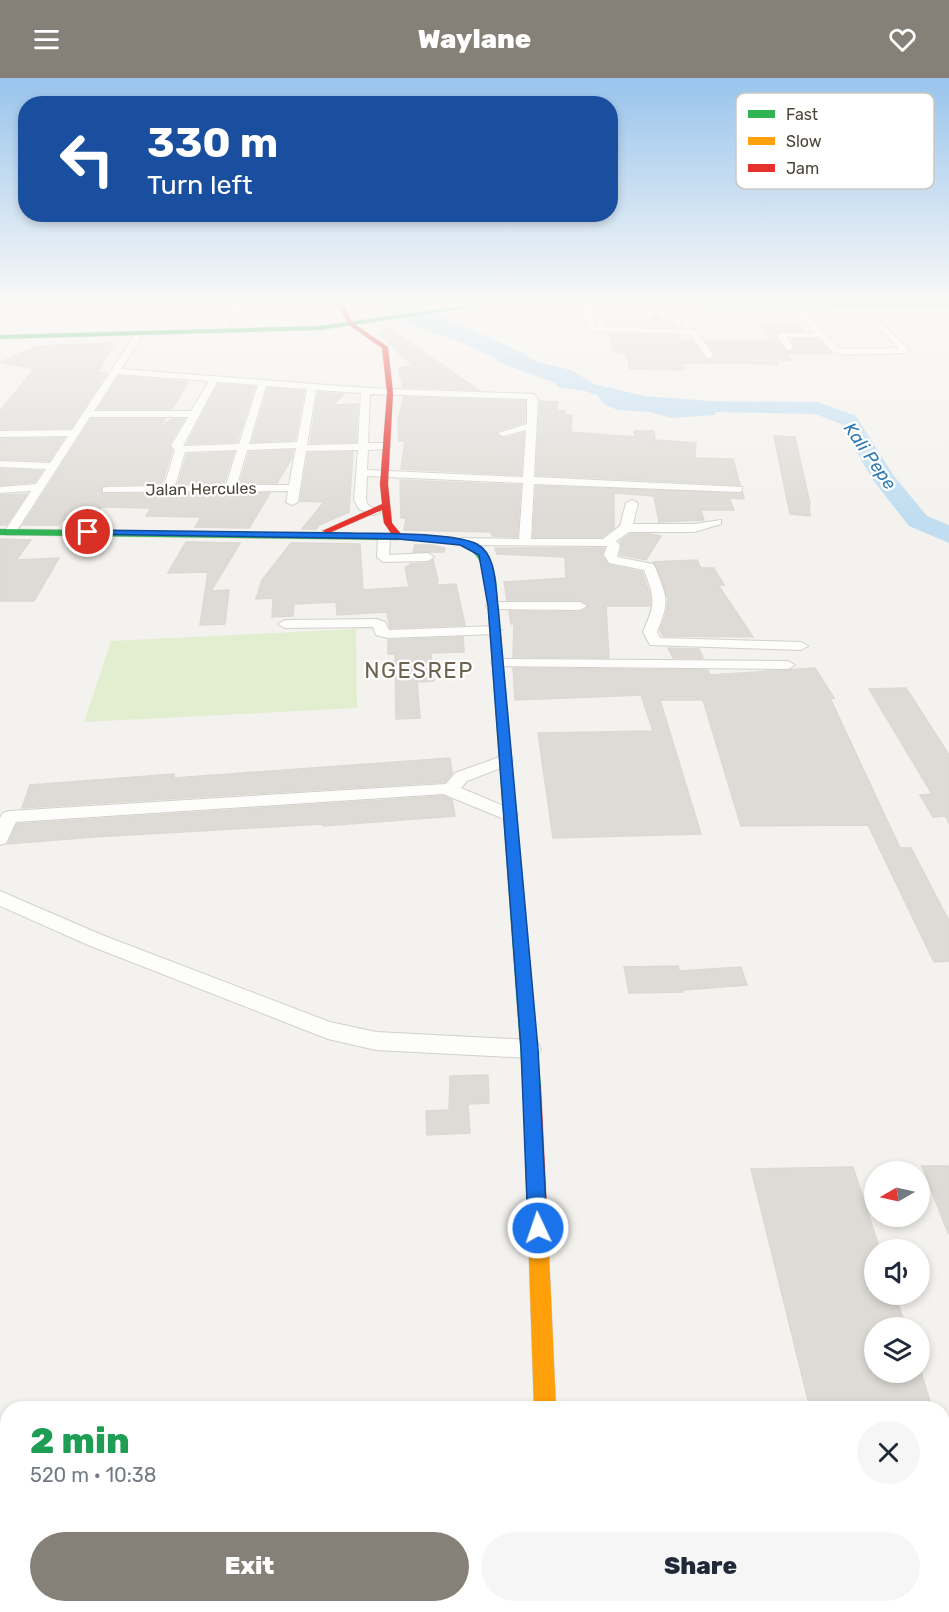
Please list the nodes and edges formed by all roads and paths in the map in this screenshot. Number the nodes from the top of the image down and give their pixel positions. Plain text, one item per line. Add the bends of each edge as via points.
1 (113, 375) edge
2 (166, 375) edge
3 (388, 375) edge
4 (215, 378) junction
5 (263, 382) junction
6 (312, 386) junction
7 (366, 395) junction
8 (389, 395) junction
9 (86, 414) junction
10 (118, 414) junction
11 (169, 414) junction
12 (195, 414) junction
13 (115, 425) dead end
14 (157, 425) dead end
15 (531, 426) junction
16 (74, 433) junction
17 (502, 433) dead end
18 (0, 434) edge
19 (302, 446) junction
20 (363, 446) junction
21 (386, 446) junction
22 (243, 447) junction
23 (181, 449) junction
24 (0, 464) edge
25 (52, 466) junction
26 (362, 473) junction
27 (384, 473) junction
28 (528, 480) junction
29 (39, 488) junction
30 (294, 488) junction
31 (230, 489) junction
32 (738, 489) dead end
33 (0, 490) edge
34 (107, 490) dead end
35 (168, 490) junction
36 (292, 502) dead end
37 (632, 502) dead end
38 (380, 509) junction
39 (717, 522) dead end
40 (626, 528) junction
41 (5, 532) edge
42 (287, 536) junction
43 (391, 537) junction
44 (461, 542) junction
45 (525, 542) junction
46 (609, 542) junction
47 (428, 558) dead end
48 (493, 606) junction
49 (580, 606) dead end
50 (285, 624) dead end
51 (495, 630) junction
52 (801, 646) dead end
53 (498, 663) junction
54 (788, 665) dead end
55 (505, 760) junction
56 (451, 789) junction
57 (510, 815) junction
58 (5, 817) edge
59 (0, 839) edge
60 (0, 898) edge
61 (530, 1049) junction
62 (545, 1401) edge

1 - 9 street
2 - 4 street
3 - 8 main road
4 - 5 street
4 - 12 street
5 - 6 street
5 - 22 street
6 - 7 street
6 - 19 street
7 - 8 street
7 - 20 street
8 - 15 street via 530,396
8 - 21 main road
9 - 10 street
9 - 16 street
10 - 11 street
10 - 13 street via 109,423
11 - 12 street
11 - 14 street
12 - 23 street via 176,446
15 - 17 street
15 - 28 street
16 - 18 street
16 - 25 street
19 - 20 street
19 - 22 street
19 - 30 street
20 - 21 street
20 - 26 street
21 - 27 main road
22 - 23 street
22 - 31 street
23 - 35 street
24 - 25 street
25 - 29 street
26 - 27 street
26 - 38 street via 361,504
27 - 28 street
27 - 38 main road
28 - 32 street
28 - 45 street
29 - 33 street
29 - 41 street
30 - 31 street, Jalan Hercules
30 - 36 street
31 - 35 street, Jalan Hercules
34 - 35 street, Jalan Hercules
37 - 40 street
38 - 42 main road via 330,530
38 - 43 main road
39 - 40 street via 694,528
40 - 46 street
41 - 42 main road
42 - 43 main road
43 - 44 main road
43 - 47 street via 383,557
44 - 45 street
44 - 48 main road via 483,553
45 - 46 street
46 - 52 street via 614,544 610,555 613,560 649,567 660,596 660,608 650,632 656,642
48 - 49 street
48 - 51 main road
50 - 51 street via 377,623 381,632 388,634
51 - 53 main road
53 - 54 street
53 - 55 main road
55 - 56 street via 461,777
55 - 57 main road
56 - 57 street
56 - 58 street
57 - 61 main road
58 - 59 street
60 - 61 street via 95,940 328,1030 376,1041
61 - 62 main road

